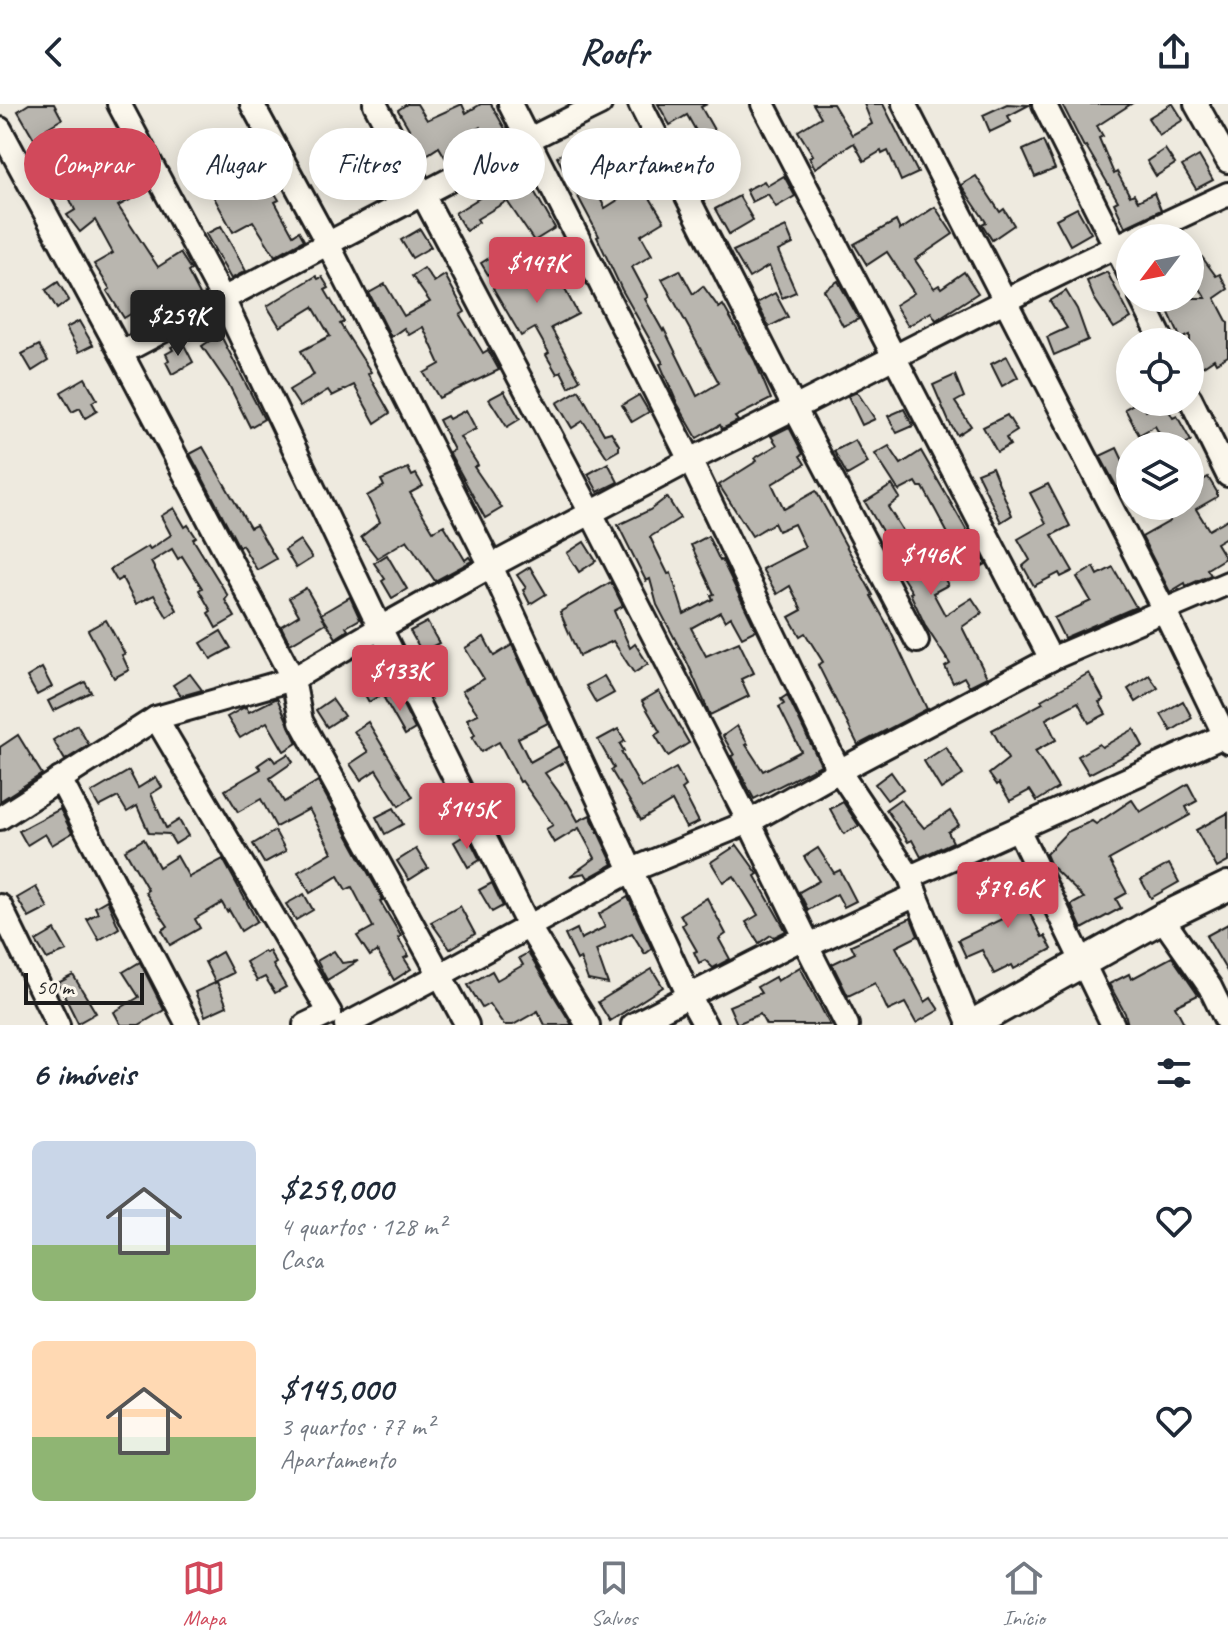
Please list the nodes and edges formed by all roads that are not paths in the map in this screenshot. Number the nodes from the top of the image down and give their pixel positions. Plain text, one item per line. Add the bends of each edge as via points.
1 (119, 104) edge
2 (252, 104) edge
3 (375, 104) edge
4 (510, 104) edge
5 (600, 104) edge
6 (640, 104) edge
7 (763, 104) edge
8 (904, 104) edge
9 (1044, 104) edge
10 (1196, 104) edge
11 (388, 128) edge
12 (523, 128) edge
13 (0, 129) edge
14 (545, 131) edge
15 (1228, 161) edge
16 (545, 171) edge
17 (1228, 194) edge
18 (412, 200) edge
19 (426, 200) edge
20 (1117, 224) edge
21 (1164, 224) edge
22 (328, 244) junction
23 (1116, 246) edge
24 (223, 299) junction
25 (1005, 300) junction
26 (121, 353) junction
27 (893, 356) junction
28 (795, 409) junction
29 (1199, 416) edge
30 (690, 460) junction
31 (1228, 475) edge
32 (591, 513) junction
33 (491, 566) junction
34 (1228, 583) edge
35 (1165, 612) junction
36 (380, 628) junction
37 (917, 641) dead end
38 (1051, 659) junction
39 (293, 679) junction
40 (156, 718) junction
41 (1227, 737) edge
42 (839, 771) junction
43 (60, 779) junction
44 (0, 818) edge
45 (749, 822) junction
46 (1018, 829) junction
47 (632, 870) junction
48 (913, 886) junction
49 (1228, 886) edge
50 (0, 906) edge
51 (1162, 918) junction
52 (529, 927) junction
53 (806, 941) junction
54 (1083, 964) junction
55 (440, 975) junction
56 (689, 996) junction
57 (316, 1023) edge
58 (1228, 1024) edge
59 (58, 1025) edge
60 (188, 1025) edge
61 (346, 1025) edge
62 (467, 1025) edge
63 (588, 1025) edge
64 (633, 1025) edge
65 (705, 1025) edge
66 (847, 1025) edge
67 (971, 1025) edge
68 (1113, 1025) edge

1 - 24 street
2 - 22 street
3 - 11 street
4 - 12 street
5 - 14 street
6 - 28 street
7 - 27 street
8 - 25 street
9 - 20 street
10 - 15 street
13 - 26 street
16 - 30 street
17 - 21 street
18 - 22 street
19 - 32 street
22 - 24 street
22 - 33 street
23 - 25 street
24 - 26 street
24 - 36 street
25 - 27 street
25 - 35 street
26 - 39 street
27 - 28 street
27 - 38 street
28 - 30 street
28 - 37 street
29 - 31 street
30 - 32 street
30 - 42 street
32 - 33 street
32 - 45 street
33 - 36 street
33 - 47 street
34 - 35 street
35 - 38 street
35 - 41 street
36 - 39 street
36 - 52 street
38 - 42 street
39 - 40 street
39 - 55 street via 301,721
40 - 43 street
40 - 57 street via 330,1013
41 - 46 street
42 - 45 street
42 - 48 street
43 - 44 street
43 - 60 street
45 - 47 street
45 - 53 street
46 - 48 street
46 - 54 street
47 - 52 street
47 - 56 street
48 - 53 street
48 - 67 street
49 - 51 main road
50 - 59 street
51 - 54 main road
51 - 58 street via 1210,987
52 - 55 street
52 - 63 street
53 - 56 street
53 - 66 street
54 - 67 main road
54 - 68 street
55 - 61 street
55 - 62 street
56 - 64 street
56 - 65 street

